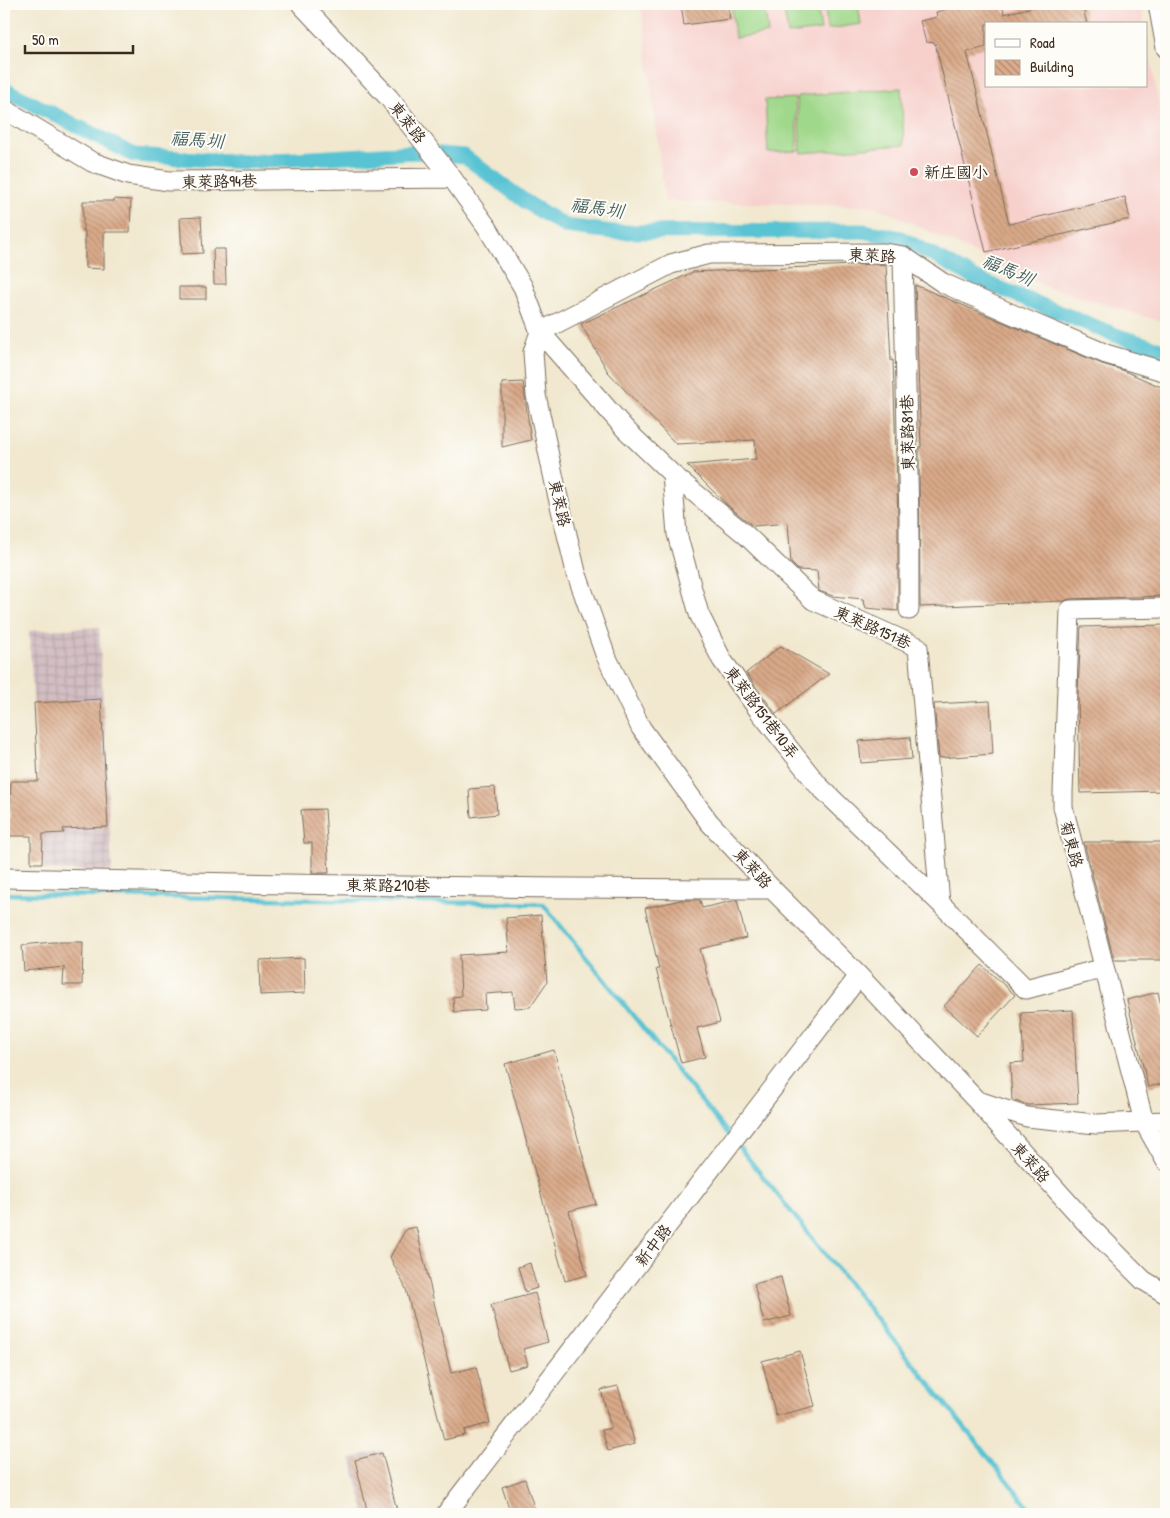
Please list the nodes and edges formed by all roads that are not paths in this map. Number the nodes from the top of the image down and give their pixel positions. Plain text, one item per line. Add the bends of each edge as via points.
1 (301, 4) edge
2 (1158, 4) edge
3 (1166, 48) edge
4 (4, 109) edge
5 (452, 178) junction
6 (903, 256) junction
7 (540, 332) junction
8 (1166, 372) edge
9 (672, 474) junction
10 (1166, 608) edge
11 (909, 610) dead end
12 (4, 878) edge
13 (772, 888) junction
14 (940, 903) junction
15 (1104, 968) junction
16 (859, 976) junction
17 (977, 1101) junction
18 (1166, 1121) edge
19 (1144, 1122) junction
20 (1166, 1161) edge
21 (1166, 1294) edge
22 (454, 1510) edge

1 - 5 street, 東萊路 via 389,98
2 - 3 street
4 - 5 street, 東萊路94巷 via 92,162 128,175 169,182
5 - 7 street, 東萊路 via 487,227 523,287
6 - 7 street, 東萊路 via 883,253 710,254 670,264
6 - 8 street, 東萊路 via 943,283 1012,314 1106,354
6 - 11 street, 東萊路81巷
7 - 9 street, 東萊路151巷 via 626,430
7 - 13 street, 東萊路 via 533,352 536,395 576,572 604,654 641,728 708,822
9 - 14 street, 東萊路151巷10弄 via 676,534 699,614 722,660 818,785
9 - 14 street, 東萊路151巷 via 746,535 813,600 918,647
10 - 15 street, 菊東路 via 1070,610 1063,807
12 - 13 street, 東萊路210巷 via 618,889
13 - 16 street, 東萊路
14 - 15 street via 1026,989
15 - 19 street, 菊東路
16 - 17 street, 東萊路
16 - 22 street, 新中路
17 - 19 street via 1027,1117 1096,1124
17 - 21 street, 東萊路 via 1088,1225 1143,1280
18 - 19 street
19 - 20 street, 菊東路

